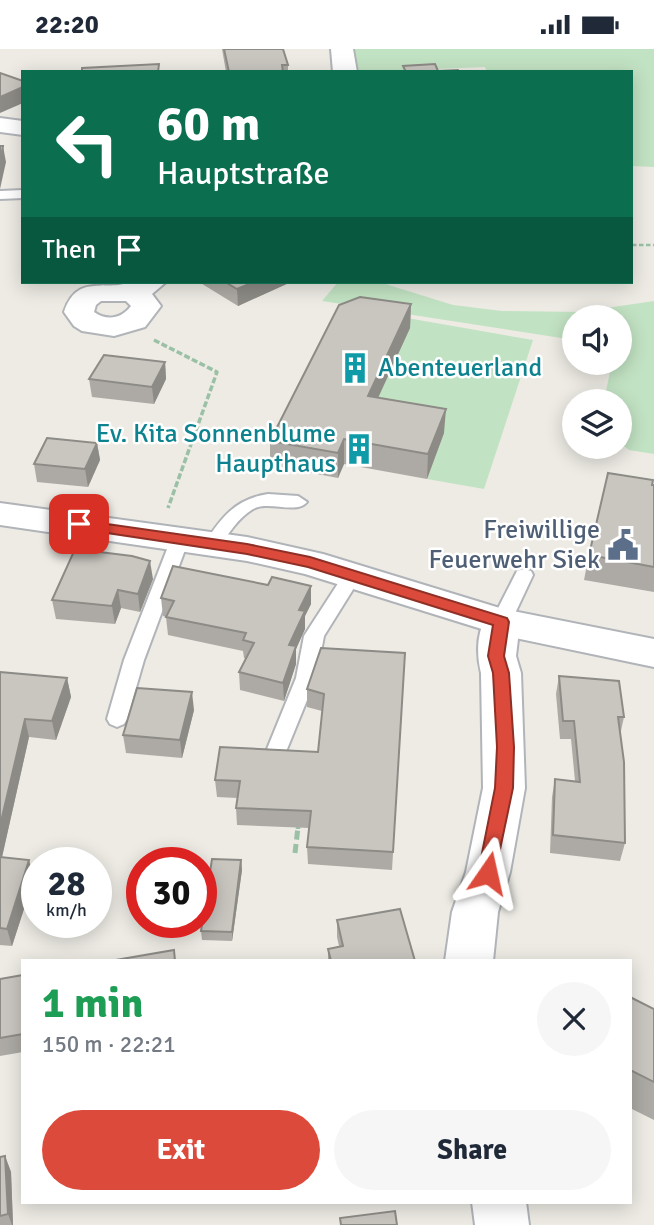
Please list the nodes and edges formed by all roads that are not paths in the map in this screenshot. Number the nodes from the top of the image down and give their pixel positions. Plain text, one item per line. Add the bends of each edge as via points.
1 (342, 49) edge
2 (345, 70) edge
3 (0, 125) edge
4 (21, 128) edge
5 (21, 194) edge
6 (0, 195) edge
7 (141, 287) edge
8 (298, 502) dead end
9 (0, 514) edge
10 (184, 539) junction
11 (353, 575) junction
12 (524, 575) dead end
13 (501, 622) junction
14 (654, 653) edge
15 (117, 719) dead end
16 (275, 754) edge
17 (469, 959) edge
18 (499, 1204) edge
19 (502, 1225) edge

1 - 2 street
3 - 4 street
5 - 6 lane
7 - 7 street via 97,293 83,301 81,317 93,324 125,324 141,316 146,306 139,296
8 - 10 lane via 275,498 250,502
9 - 10 street
10 - 11 street via 310,562
10 - 15 lane via 134,660
11 - 13 street
11 - 16 lane via 314,636 306,678
12 - 13 lane
13 - 14 street
13 - 17 street via 496,656 501,673 504,788 488,873 475,912
18 - 19 street

